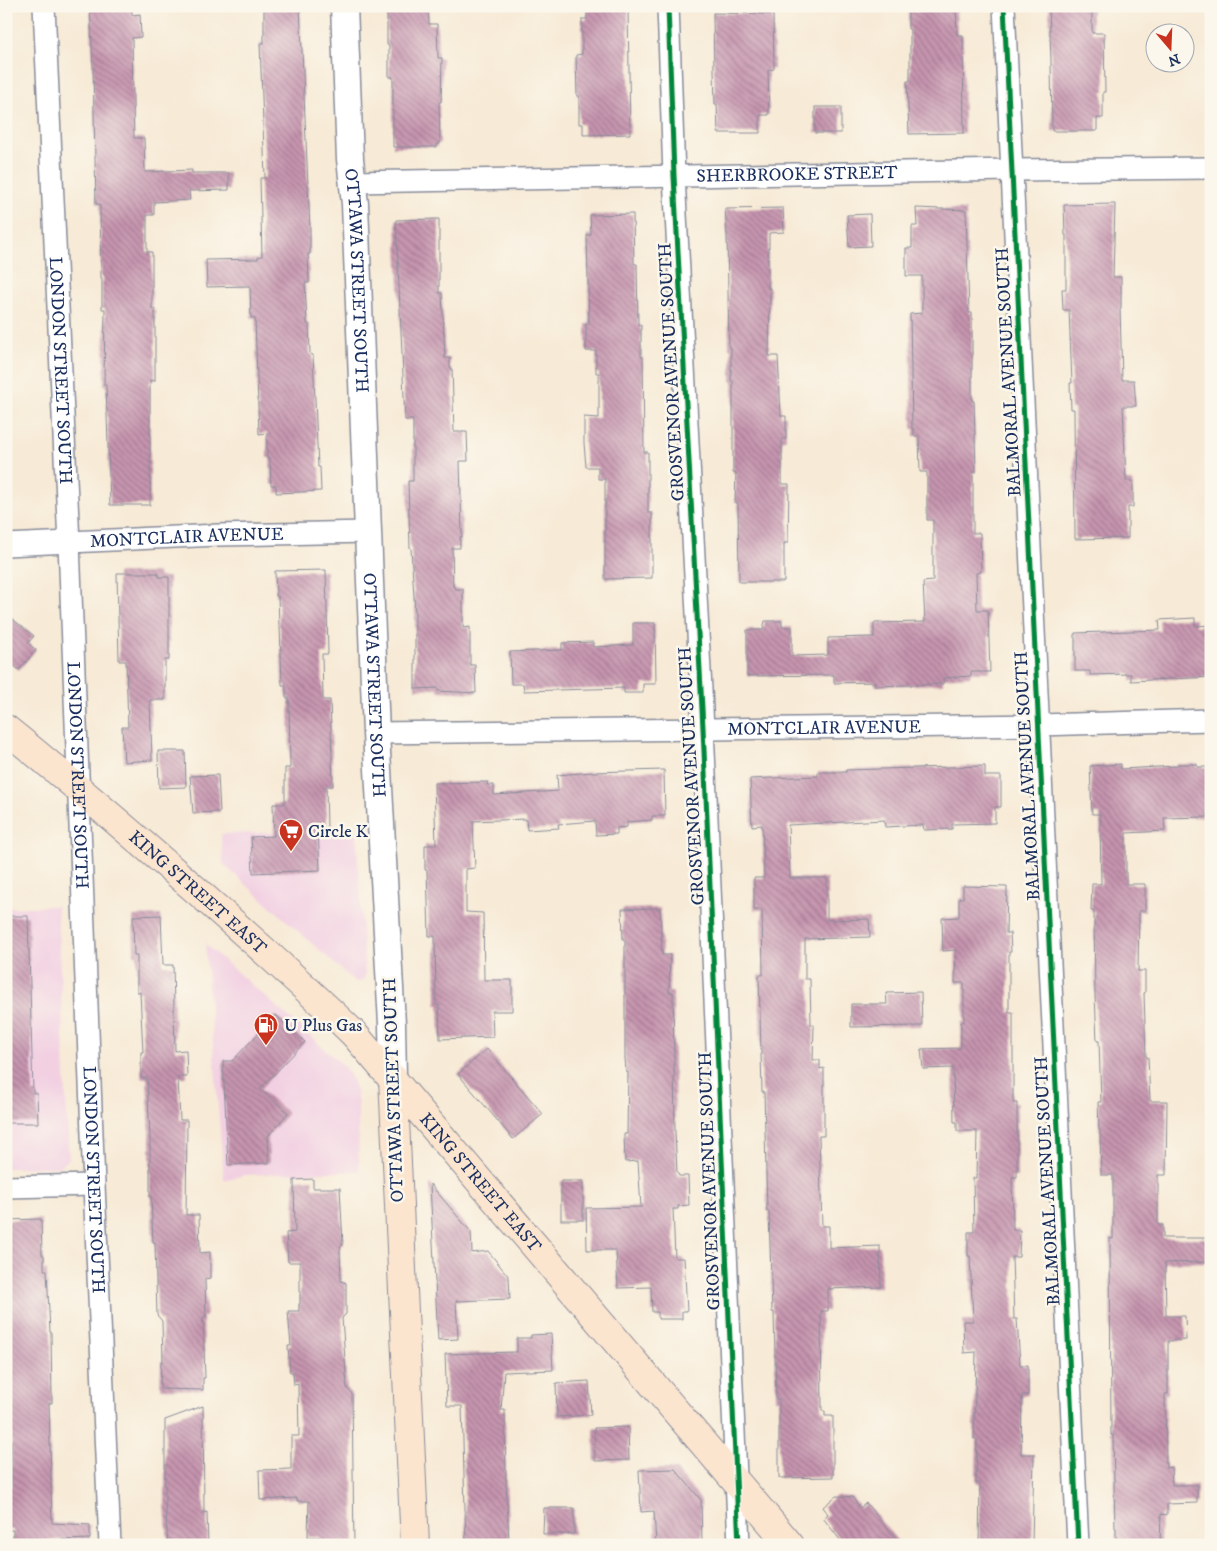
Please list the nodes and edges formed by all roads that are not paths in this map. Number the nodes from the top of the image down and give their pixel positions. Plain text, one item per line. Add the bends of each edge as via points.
1 (44, 6) edge
2 (344, 6) edge
3 (668, 6) edge
4 (1004, 6) edge
5 (1211, 168) edge
6 (1012, 170) junction
7 (674, 176) junction
8 (353, 182) junction
9 (369, 532) junction
10 (69, 543) junction
11 (6, 545) edge
12 (1211, 720) edge
13 (1039, 725) junction
14 (703, 728) junction
15 (6, 729) edge
16 (376, 733) junction
17 (79, 788) junction
18 (393, 1078) junction
19 (94, 1185) junction
20 (6, 1187) edge
21 (735, 1480) junction
22 (110, 1545) edge
23 (415, 1545) edge
24 (739, 1545) edge
25 (790, 1545) edge
26 (1078, 1545) edge

1 - 10 street, LONDON STREET SOUTH
2 - 8 street, OTTAWA STREET SOUTH
3 - 7 street, GROSVENOR AVENUE SOUTH
4 - 6 street, BALMORAL AVENUE SOUTH
5 - 6 street, SHERBROOKE STREET
6 - 7 street, SHERBROOKE STREET
6 - 13 street, BALMORAL AVENUE SOUTH
7 - 8 street, SHERBROOKE STREET
7 - 14 street, GROSVENOR AVENUE SOUTH
8 - 9 street, OTTAWA STREET SOUTH
9 - 10 street, MONTCLAIR AVENUE via 218,535
9 - 16 street, OTTAWA STREET SOUTH
10 - 11 street, MONTCLAIR AVENUE
10 - 17 street, LONDON STREET SOUTH
12 - 13 street, MONTCLAIR AVENUE
13 - 14 street, MONTCLAIR AVENUE
13 - 26 street, BALMORAL AVENUE SOUTH
14 - 16 street, MONTCLAIR AVENUE
14 - 21 street, GROSVENOR AVENUE SOUTH
15 - 17 main road, KING STREET EAST
16 - 18 street, OTTAWA STREET SOUTH
17 - 18 main road, KING STREET EAST via 317,997
17 - 19 street, LONDON STREET SOUTH
18 - 21 main road, KING STREET EAST
18 - 23 main road, OTTAWA STREET SOUTH
19 - 20 street
19 - 22 street, LONDON STREET SOUTH
21 - 24 street, GROSVENOR AVENUE SOUTH
21 - 25 main road, KING STREET EAST

